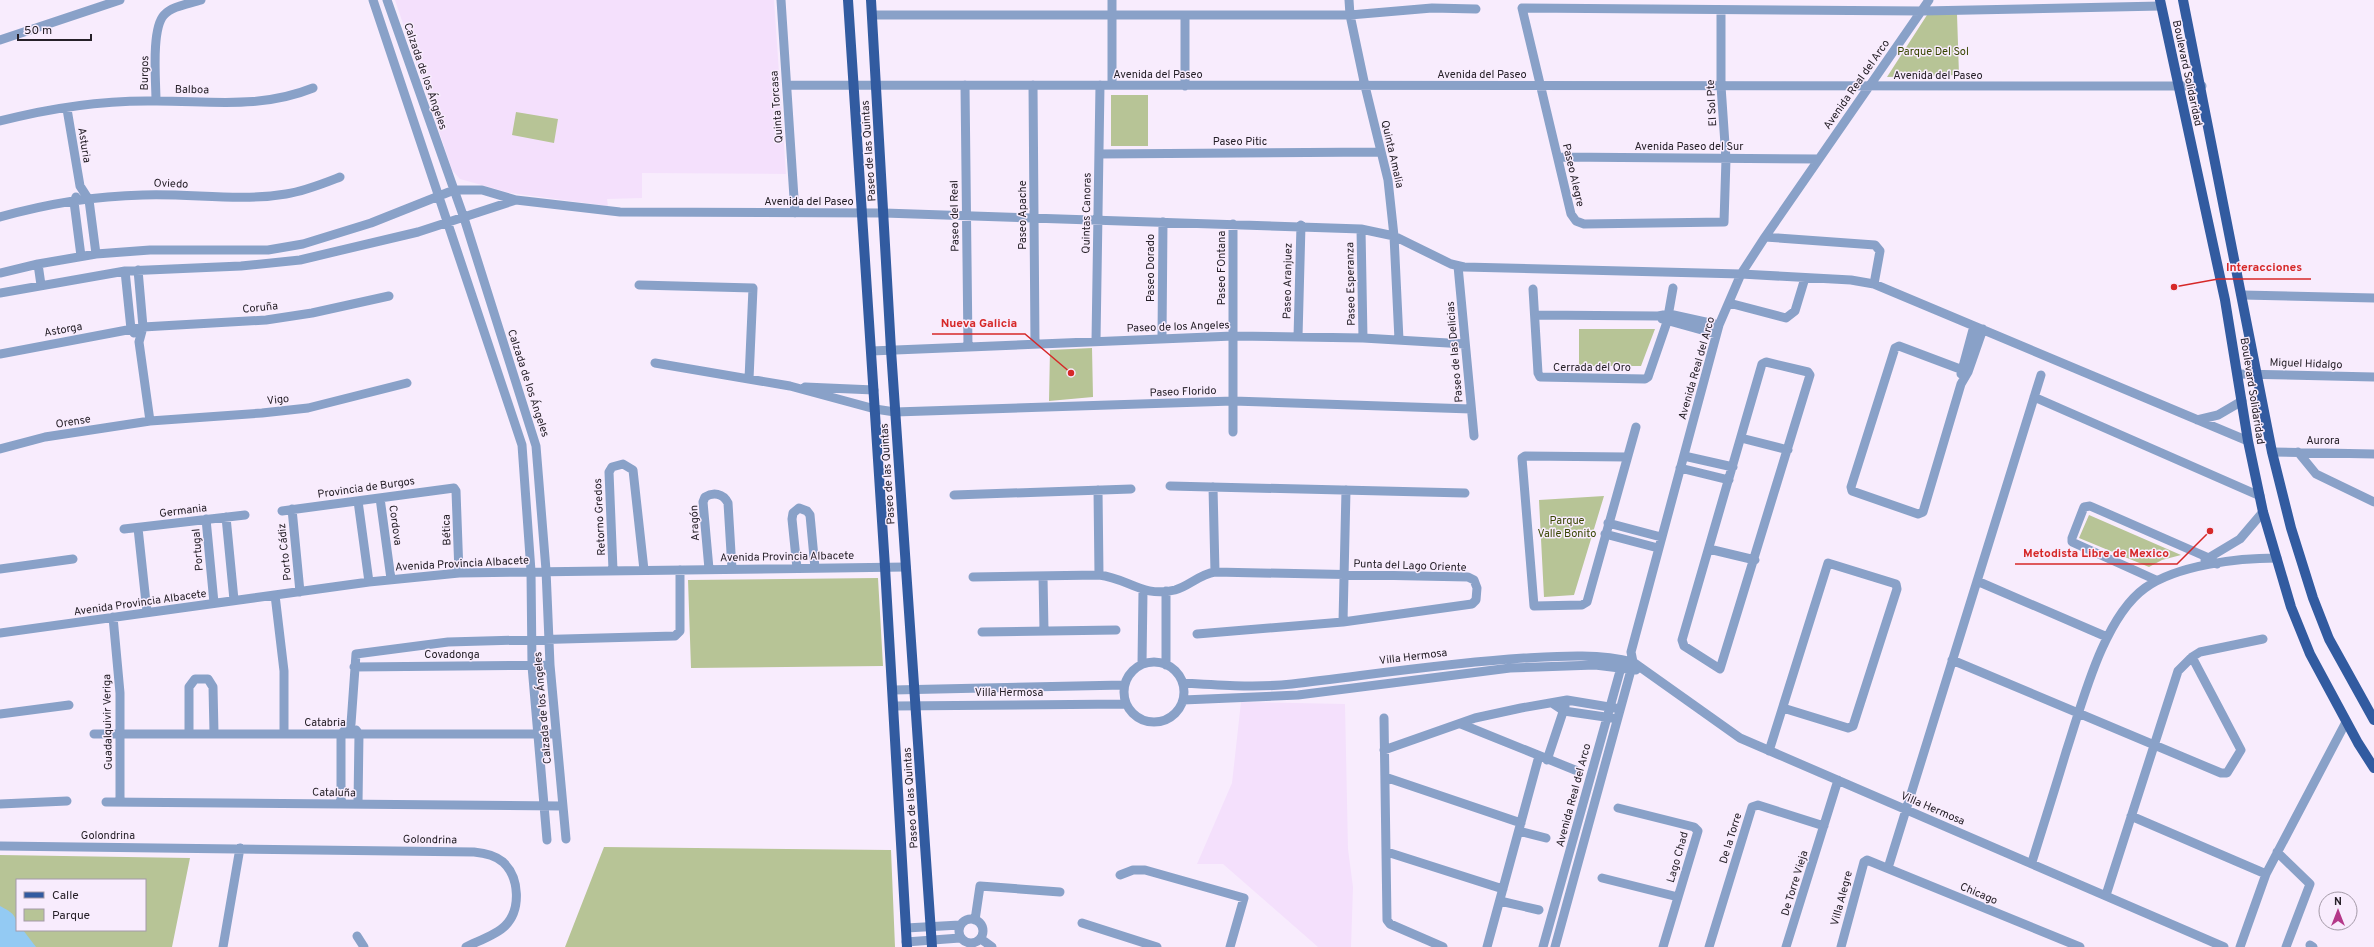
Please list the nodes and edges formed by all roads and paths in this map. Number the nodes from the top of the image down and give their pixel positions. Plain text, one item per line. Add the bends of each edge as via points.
1 (120, 0) edge
2 (201, 0) edge
3 (373, 0) edge
4 (387, 0) edge
5 (780, 0) edge
6 (848, 0) edge
7 (871, 0) edge
8 (1112, 0) edge
9 (1349, 0) edge
10 (1929, 0) edge
11 (2183, 0) edge
12 (2161, 3) edge
13 (1476, 9) dead end
14 (1721, 10) junction
15 (1923, 11) junction
16 (872, 15) junction
17 (1112, 15) junction
18 (1186, 15) junction
19 (1350, 15) junction
20 (0, 40) edge
21 (786, 85) junction
22 (854, 85) junction
23 (876, 85) junction
24 (965, 85) junction
25 (1033, 85) junction
26 (1100, 85) junction
27 (1112, 85) junction
28 (1186, 86) junction
29 (1365, 86) junction
30 (1540, 86) junction
31 (1721, 86) junction
32 (2177, 86) junction
33 (2202, 86) junction
34 (1869, 87) junction
35 (314, 88) dead end
36 (156, 101) junction
37 (67, 109) junction
38 (0, 121) edge
39 (1380, 152) junction
40 (1099, 154) junction
41 (1558, 157) junction
42 (1726, 159) junction
43 (1819, 159) junction
44 (340, 176) dead end
45 (80, 186) junction
46 (454, 190) junction
47 (439, 195) junction
48 (89, 200) junction
49 (516, 200) junction
50 (74, 202) junction
51 (795, 213) junction
52 (862, 213) junction
53 (884, 213) junction
54 (0, 216) edge
55 (966, 216) junction
56 (464, 218) junction
57 (1034, 218) junction
58 (1725, 219) joint
59 (1098, 220) junction
60 (1163, 222) junction
61 (448, 223) junction
62 (1233, 224) junction
63 (1301, 225) junction
64 (1361, 228) junction
65 (1394, 236) junction
66 (1765, 237) junction
67 (171, 250) junction
68 (96, 254) junction
69 (82, 256) junction
70 (38, 264) junction
71 (1458, 266) junction
72 (171, 268) junction
73 (138, 270) junction
74 (125, 271) junction
75 (0, 273) edge
76 (1741, 274) junction
77 (1805, 278) junction
78 (1874, 284) junction
79 (41, 285) junction
80 (638, 285) dead end
81 (1673, 288) dead end
82 (1533, 289) dead end
83 (0, 293) edge
84 (2242, 295) junction
85 (389, 296) dead end
86 (2374, 298) edge
87 (1729, 303) junction
88 (1535, 315) junction
89 (1668, 318) junction
90 (1719, 325) junction
91 (143, 327) junction
92 (1978, 328) junction
93 (131, 329) junction
94 (1716, 334) junction
95 (1233, 336) junction
96 (1298, 337) junction
97 (1162, 338) junction
98 (1363, 338) junction
99 (1399, 340) junction
100 (1096, 341) junction
101 (139, 342) junction
102 (1034, 344) junction
103 (1465, 344) junction
104 (968, 347) junction
105 (891, 350) junction
106 (871, 351) junction
107 (0, 354) edge
108 (656, 363) dead end
109 (1965, 370) junction
110 (2238, 374) junction
111 (2257, 374) junction
112 (2041, 375) dead end
113 (2374, 377) edge
114 (748, 379) junction
115 (407, 383) dead end
116 (790, 386) junction
117 (874, 390) junction
118 (2034, 397) junction
119 (1233, 401) junction
120 (2242, 401) junction
121 (875, 409) junction
122 (1471, 409) junction
123 (895, 412) junction
124 (2196, 420) junction
125 (150, 421) junction
126 (1636, 427) dead end
127 (1233, 432) dead end
128 (1474, 436) dead end
129 (1741, 438) junction
130 (2248, 441) junction
131 (0, 449) edge
132 (1788, 450) junction
133 (2272, 452) junction
134 (2298, 452) junction
135 (2374, 454) edge
136 (1684, 456) junction
137 (1627, 457) junction
138 (1733, 467) junction
139 (1680, 468) junction
140 (1729, 480) junction
141 (1170, 486) dead end
142 (1213, 487) junction
143 (453, 488) joint
144 (1132, 489) dead end
145 (1098, 490) junction
146 (1346, 490) junction
147 (1465, 493) dead end
148 (954, 495) dead end
149 (2260, 496) junction
150 (380, 498) junction
151 (358, 501) junction
152 (2374, 502) edge
153 (292, 510) junction
154 (282, 511) dead end
155 (2263, 512) junction
156 (245, 515) dead end
157 (226, 517) junction
158 (206, 519) junction
159 (1608, 523) junction
160 (138, 528) junction
161 (124, 529) dead end
162 (1605, 534) junction
163 (1661, 537) junction
164 (1658, 548) junction
165 (1709, 549) junction
166 (2209, 558) junction
167 (2276, 558) junction
168 (73, 559) dead end
169 (1755, 560) junction
170 (2217, 564) junction
171 (886, 567) junction
172 (906, 567) junction
173 (797, 568) junction
174 (815, 568) junction
175 (2191, 568) junction
176 (0, 569) edge
177 (709, 569) junction
178 (732, 569) junction
179 (546, 570) junction
180 (613, 570) junction
181 (644, 570) junction
182 (680, 570) junction
183 (531, 571) junction
184 (1215, 572) junction
185 (459, 573) junction
186 (1344, 574) junction
187 (1099, 575) junction
188 (1043, 576) junction
189 (973, 577) dead end
190 (391, 579) junction
191 (2156, 580) junction
192 (1977, 581) junction
193 (369, 582) junction
194 (1143, 591) junction
195 (1166, 591) junction
196 (300, 592) junction
197 (275, 595) junction
198 (234, 600) junction
199 (214, 603) junction
200 (147, 612) junction
201 (113, 618) junction
202 (1343, 622) junction
203 (1116, 630) dead end
204 (1044, 631) junction
205 (982, 632) dead end
206 (0, 633) edge
207 (1196, 634) dead end
208 (2107, 637) junction
209 (2263, 639) dead end
210 (548, 640) junction
211 (531, 641) junction
212 (1631, 652) junction
213 (2192, 657) junction
214 (1952, 660) junction
215 (1142, 664) junction
216 (1622, 664) junction
217 (550, 665) junction
218 (1166, 665) junction
219 (532, 666) junction
220 (1632, 666) junction
221 (354, 667) junction
222 (1182, 683) junction
223 (1124, 685) junction
224 (893, 690) junction
225 (914, 691) junction
226 (1183, 700) junction
227 (1567, 700) junction
228 (1552, 703) junction
229 (1125, 704) junction
230 (69, 705) dead end
231 (916, 705) junction
232 (894, 706) junction
233 (1609, 706) junction
234 (1783, 708) junction
235 (1621, 709) junction
236 (1564, 710) junction
237 (2079, 713) junction
238 (0, 714) edge
239 (1606, 717) junction
240 (1384, 718) dead end
241 (1618, 719) junction
242 (2374, 720) edge
243 (2346, 722) junction
244 (351, 724) junction
245 (1461, 724) junction
246 (189, 733) junction
247 (214, 733) junction
248 (94, 734) dead end
249 (120, 734) junction
250 (284, 734) junction
251 (342, 734) junction
252 (359, 734) junction
253 (537, 734) junction
254 (556, 734) junction
255 (2154, 745) junction
256 (1384, 750) junction
257 (1769, 751) junction
258 (1543, 758) junction
259 (2374, 768) edge
260 (1575, 770) dead end
261 (1385, 777) junction
262 (1838, 780) junction
263 (67, 801) dead end
264 (106, 802) dead end
265 (120, 802) junction
266 (0, 804) edge
267 (341, 804) junction
268 (358, 804) junction
269 (544, 806) junction
270 (562, 806) junction
271 (1618, 808) dead end
272 (1907, 810) junction
273 (2131, 816) junction
274 (1824, 826) junction
275 (1520, 827) junction
276 (1546, 838) dead end
277 (566, 839) dead end
278 (548, 840) dead end
279 (0, 846) edge
280 (240, 848) junction
281 (1387, 852) junction
282 (1571, 852) junction
283 (2277, 852) junction
284 (1581, 855) junction
285 (1869, 860) joint
286 (2032, 862) junction
287 (1888, 868) junction
288 (2266, 874) junction
289 (1120, 875) dead end
290 (1602, 878) dead end
291 (1503, 890) junction
292 (1060, 892) dead end
293 (2106, 895) junction
294 (1678, 897) junction
295 (1500, 901) junction
296 (1539, 910) dead end
297 (975, 920) junction
298 (1082, 923) dead end
299 (960, 925) junction
300 (931, 927) junction
301 (906, 928) junction
302 (357, 936) dead end
303 (960, 938) junction
304 (981, 939) junction
305 (932, 944) edge
306 (906, 945) edge
307 (222, 947) edge
308 (364, 947) edge
309 (466, 947) edge
310 (992, 947) edge
311 (1157, 947) edge
312 (1230, 947) edge
313 (1443, 947) edge
314 (1487, 947) edge
315 (1543, 947) edge
316 (1555, 947) edge
317 (1663, 947) edge
318 (1709, 947) edge
319 (1786, 947) edge
320 (1841, 947) edge
321 (2080, 947) edge
322 (2224, 947) edge
323 (2240, 947) edge
324 (2286, 947) edge

1 - 20 street
2 - 36 street, Burgos via 164,14 159,21
3 - 47 street
4 - 46 street, Calzada de los Ángeles
5 - 21 street, Quinta Torcasa
6 - 22 main road, Paseo de las Quintas
7 - 16 main road, Paseo de las Quintas
8 - 17 street
9 - 19 street, Quinta Amalia
10 - 15 street, Avenida Real del Arco
11 - 33 main road, Boulevard Solidaridad
12 - 15 street
12 - 32 main road, Boulevard Solidaridad
13 - 19 street via 1432,8
14 - 15 street
14 - 30 street, Paseo Alegre via 1522,8
14 - 31 street, El Sol Pte
15 - 34 street, Avenida Real del Arco
16 - 17 street
16 - 23 main road, Paseo de las Quintas
17 - 18 street
17 - 27 street
18 - 19 street
18 - 28 street
19 - 29 street, Quinta Amalia
21 - 22 street, Avenida del Paseo
21 - 51 street, Quinta Torcasa
22 - 23 street, Avenida del Paseo
22 - 52 main road, Paseo de las Quintas
23 - 24 street, Avenida del Paseo
23 - 53 main road, Paseo de las Quintas
24 - 25 street, Avenida del Paseo
24 - 55 street, Paseo del Real
25 - 26 street, Avenida del Paseo
25 - 57 street, Paseo Apache
26 - 27 street, Avenida del Paseo
26 - 40 street, Quintas Canoras
27 - 28 street, Avenida del Paseo
28 - 29 street, Avenida del Paseo
29 - 30 street, Avenida del Paseo
29 - 39 street, Quinta Amalia
30 - 31 street, Avenida del Paseo
30 - 41 street, Paseo Alegre
31 - 34 street, Avenida del Paseo
31 - 42 street, El Sol Pte
32 - 33 street, Avenida del Paseo
32 - 34 street, Avenida del Paseo
32 - 110 main road, Boulevard Solidaridad via 2225,300
33 - 84 main road, Boulevard Solidaridad
34 - 43 street, Avenida Real del Arco
35 - 36 street, Balboa via 292,97 254,103
36 - 37 street, Balboa
37 - 38 street, Balboa
37 - 45 street, Asturia
39 - 40 street, Paseo Pitic
39 - 65 street, Quinta Amalia via 1388,180
40 - 59 street, Quintas Canoras
41 - 42 street, Avenida Paseo del Sur
41 - 58 street, Paseo Alegre via 1571,214 1580,223 1723,222
42 - 43 street, Avenida Paseo del Sur
42 - 58 street, El Sol Pte
43 - 66 street, Avenida Real del Arco
44 - 48 street, Oviedo via 309,189 285,194 249,197 142,194
45 - 48 street, Asturia
45 - 50 street
46 - 47 street
46 - 49 street via 482,190
46 - 56 street, Calzada de los Ángeles
47 - 61 street
47 - 67 street via 371,223 303,244 268,250
48 - 50 street, Oviedo
48 - 68 street, Asturia
49 - 51 street, Avenida del Paseo via 620,212
49 - 56 street, Avenida del Paseo
50 - 54 street, Oviedo
50 - 69 street
51 - 52 street, Avenida del Paseo
52 - 53 street, Avenida del Paseo
52 - 106 main road, Paseo de las Quintas
53 - 55 street, Avenida del Paseo
53 - 105 main road, Paseo de las Quintas
55 - 57 street, Avenida del Paseo
55 - 104 street, Paseo del Real
56 - 61 street, Avenida del Paseo
56 - 179 street, Calzada de los Ángeles via 535,440
57 - 59 street, Avenida del Paseo
57 - 102 street, Paseo Apache
59 - 60 street, Avenida del Paseo
59 - 100 street, Quintas Canoras
60 - 62 street, Avenida del Paseo
60 - 97 street, Paseo Dorado
61 - 72 street, Avenida del Paseo via 300,260 241,266
61 - 183 street, Calzada de los Ángeles via 522,445
62 - 63 street, Avenida del Paseo
62 - 95 street, Paseo FOntana
63 - 64 street, Avenida del Paseo
63 - 96 street, Paseo Aranjuez
64 - 65 street, Avenida del Paseo
64 - 98 street, Paseo Esperanza
65 - 71 street, Avenida del Paseo
65 - 99 street, Quinta Amalia
66 - 76 street, Avenida Real del Arco
66 - 78 street via 1875,245 1880,251
67 - 68 street
67 - 72 street
68 - 69 street
69 - 70 street
70 - 75 street
70 - 79 street
71 - 76 street, Avenida del Paseo
71 - 103 street, Paseo de las Delicias
72 - 73 street, Avenida del Paseo
73 - 74 street, Avenida del Paseo
73 - 91 street
74 - 79 street, Avenida del Paseo
74 - 93 street
76 - 77 street, Avenida del Paseo
76 - 87 street, Avenida Real del Arco
77 - 78 street, Avenida del Paseo
77 - 87 street via 1795,311 1786,318
78 - 92 street, Avenida del Paseo
79 - 83 street, Avenida del Paseo
80 - 114 street via 753,288
81 - 89 street, Cerrada del Oro
82 - 88 street, Cerrada del Oro
84 - 86 street
84 - 111 main road, Boulevard Solidaridad
85 - 91 street, Coruña via 266,320
87 - 90 street, Avenida Real del Arco
88 - 89 street
88 - 89 street, Cerrada del Oro via 1540,377 1645,379 1648,377
89 - 90 street
89 - 94 street
90 - 94 street, Avenida Real del Arco
91 - 93 street, Coruña
91 - 101 street
92 - 109 street
92 - 124 street, Avenida del Paseo
93 - 101 street
93 - 107 street, Astorga
94 - 136 street, Avenida Real del Arco
95 - 96 street, Paseo de los Angeles
95 - 97 street, Paseo de los Angeles
95 - 119 street, Paseo FOntana
96 - 98 street, Paseo de los Angeles
97 - 100 street, Paseo de los Angeles
98 - 99 street, Paseo de los Angeles
99 - 103 street, Paseo de los Angeles
100 - 102 street, Paseo de los Angeles
101 - 125 street
102 - 104 street, Paseo de los Angeles
103 - 122 street, Paseo de las Delicias
104 - 105 street, Paseo de los Angeles
105 - 106 street, Paseo de los Angeles
105 - 123 main road, Paseo de las Quintas
106 - 117 main road, Paseo de las Quintas
108 - 114 street
109 - 109 street via 1899,346 1895,348 1851,488 1852,492 1918,514 1923,512
110 - 111 street, Miguel Hidalgo
110 - 120 main road, Boulevard Solidaridad
111 - 113 street, Miguel Hidalgo
111 - 133 main road, Boulevard Solidaridad
112 - 118 street
114 - 116 street
115 - 125 street, Vigo via 294,410
116 - 117 street
116 - 121 street, Paseo Florido
117 - 121 main road, Paseo de las Quintas
118 - 149 street
118 - 192 street
119 - 122 street, Paseo Florido
119 - 123 street, Paseo Florido
119 - 127 street, Paseo FOntana
120 - 124 street via 2218,415
120 - 130 main road, Boulevard Solidaridad
121 - 123 street, Paseo Florido
121 - 171 main road, Paseo de las Quintas
122 - 128 street, Paseo de las Delicias
123 - 172 main road, Paseo de las Quintas
124 - 130 street, Avenida del Paseo
125 - 131 street, Orense via 45,437
126 - 137 street
129 - 132 street
129 - 132 street via 1763,363 1808,372 1810,375
129 - 138 street
130 - 149 main road, Boulevard Solidaridad
132 - 169 street
133 - 134 street, Aurora
133 - 242 main road, Boulevard Solidaridad via 2291,528 2313,598 2329,639
134 - 135 street, Aurora
134 - 152 street via 2316,474
136 - 138 street
136 - 139 street, Avenida Real del Arco
137 - 159 street
137 - 162 street via 1522,458 1533,605 1536,607 1585,604
138 - 140 street
139 - 140 street
139 - 163 street, Avenida Real del Arco
140 - 165 street
141 - 142 street
142 - 146 street
142 - 184 street
143 - 150 street, Provincia de Burgos
143 - 185 street, Bética via 456,490
144 - 145 street
145 - 148 street
145 - 187 street
146 - 147 street
146 - 186 street
149 - 155 main road, Boulevard Solidaridad
150 - 151 street, Provincia de Burgos
150 - 190 street, Cordova
151 - 153 street, Provincia de Burgos
151 - 193 street
153 - 154 street, Provincia de Burgos
153 - 196 street, Porto Cádiz
155 - 166 street via 2240,539
155 - 167 main road, Boulevard Solidaridad
156 - 157 street, Germania
157 - 158 street, Germania
157 - 198 street
158 - 160 street, Germania
158 - 199 street, Portugal
159 - 162 street
159 - 163 street
160 - 161 street, Germania
160 - 200 street
162 - 164 street
163 - 164 street, Avenida Real del Arco
164 - 212 street, Avenida Real del Arco
165 - 169 street
165 - 169 street via 1682,643 1720,669
166 - 170 street
166 - 175 street
166 - 191 street via 2090,506 2084,507 2072,542
167 - 170 street via 2245,559
167 - 243 main road, Boulevard Solidaridad via 2302,637
168 - 176 street
170 - 175 street
171 - 172 street, Avenida Provincia Albacete
171 - 174 street, Avenida Provincia Albacete
171 - 224 main road, Paseo de las Quintas
172 - 225 main road, Paseo de las Quintas
173 - 174 street, Avenida Provincia Albacete
173 - 174 street via 792,519 793,513 799,508 810,515
173 - 178 street, Avenida Provincia Albacete
175 - 191 street
177 - 178 street, Avenida Provincia Albacete
177 - 178 street, Aragón via 703,502 705,497 715,494 722,495 728,503
177 - 182 street, Avenida Provincia Albacete
179 - 180 street, Avenida Provincia Albacete
179 - 183 street, Avenida Provincia Albacete
179 - 210 street, Calzada de los Ángeles
180 - 181 street, Avenida Provincia Albacete
180 - 181 street, Retorno Gredos via 608,472 612,467 623,464 633,470
181 - 182 street, Avenida Provincia Albacete
182 - 210 street via 680,631 677,635
183 - 185 street, Avenida Provincia Albacete
183 - 211 street, Calzada de los Ángeles
184 - 186 street, Punta del Lago Oriente
184 - 195 street, Punta del Lago Oriente via 1201,576 1176,590
185 - 190 street, Avenida Provincia Albacete
186 - 202 street
186 - 202 street, Punta del Lago Oriente via 1468,577 1474,580 1478,595 1472,604
187 - 188 street
187 - 194 street via 1116,578
188 - 189 street
188 - 204 street
190 - 193 street, Avenida Provincia Albacete
191 - 208 street via 2136,595
192 - 208 street
192 - 214 street
193 - 196 street, Avenida Provincia Albacete
194 - 195 street, Punta del Lago Oriente
194 - 215 street
195 - 218 street
196 - 197 street, Avenida Provincia Albacete
197 - 198 street, Avenida Provincia Albacete
197 - 250 street via 283,666
198 - 199 street, Avenida Provincia Albacete
199 - 200 street, Avenida Provincia Albacete
200 - 201 street, Avenida Provincia Albacete
201 - 206 street, Avenida Provincia Albacete
201 - 249 street, Guadalquivir Veriga via 120,694
202 - 207 street, Punta del Lago Oriente
203 - 204 street
204 - 205 street
208 - 237 street
209 - 213 street via 2208,649
210 - 211 street
210 - 217 street, Calzada de los Ángeles
211 - 219 street, Calzada de los Ángeles
211 - 221 street via 434,643 355,655
212 - 216 street
212 - 220 street, Avenida Real del Arco
213 - 255 street via 2178,671
213 - 255 street via 2240,754 2227,773 2223,774
214 - 237 street
214 - 272 street
215 - 218 street via 1154,662
215 - 223 street via 1130,673
216 - 220 street, Villa Hermosa
216 - 222 street, Villa Hermosa via 1578,657 1480,661 1290,684 1240,686
216 - 226 street, Villa Hermosa via 1510,668 1298,695
216 - 233 street, Avenida Real del Arco
217 - 219 street, Covadonga
217 - 254 street, Calzada de los Ángeles
218 - 222 street via 1176,672
219 - 221 street, Covadonga
219 - 253 street, Calzada de los Ángeles
220 - 235 street, Avenida Real del Arco
220 - 257 street, Villa Hermosa via 1643,670 1728,731
221 - 244 street
222 - 226 street
223 - 225 street, Villa Hermosa
223 - 229 street
224 - 225 street, Villa Hermosa
224 - 232 main road, Paseo de las Quintas
225 - 231 main road, Paseo de las Quintas
226 - 229 street via 1171,717 1152,723 1139,719
227 - 228 street
227 - 233 street
227 - 236 street
228 - 236 street
228 - 245 street via 1494,713
229 - 231 street, Villa Hermosa
230 - 238 street
231 - 232 street, Villa Hermosa
231 - 300 main road, Paseo de las Quintas
232 - 301 main road, Paseo de las Quintas
233 - 235 street
233 - 239 street, Avenida Real del Arco
234 - 234 street via 1848,728 1853,726 1897,589 1896,584 1828,563
234 - 257 street
235 - 241 street, Avenida Real del Arco
236 - 239 street
236 - 258 street
237 - 255 street
237 - 286 street
239 - 241 street
239 - 282 street, Avenida Real del Arco
240 - 256 street
241 - 284 street, Avenida Real del Arco
243 - 259 main road, Boulevard Solidaridad
243 - 283 street
244 - 251 street
244 - 252 street
245 - 256 street
245 - 258 street
246 - 247 street, Catabria
246 - 247 street via 189,687 195,679 202,677 208,679 213,687
246 - 249 street, Catabria
247 - 250 street, Catabria
248 - 249 street, Catabria
249 - 265 street, Guadalquivir Veriga
250 - 251 street, Catabria
251 - 252 street, Catabria
251 - 267 street
252 - 253 street, Catabria
252 - 268 street
253 - 254 street, Catabria
253 - 269 street, Calzada de los Ángeles
254 - 270 street, Calzada de los Ángeles
255 - 273 street
256 - 261 street
257 - 262 street, Villa Hermosa
258 - 260 street
258 - 275 street
261 - 275 street
261 - 281 street
262 - 272 street, Villa Hermosa
262 - 274 street, De Torre Vieja
263 - 266 street
264 - 265 street, Cataluña
265 - 267 street, Cataluña
267 - 268 street, Cataluña
268 - 269 street, Cataluña
269 - 270 street, Cataluña
269 - 278 street, Calzada de los Ángeles
270 - 277 street, Calzada de los Ángeles
271 - 294 street, Lago Chad via 1697,829 1698,833
272 - 286 street, Villa Hermosa
272 - 287 street
273 - 288 street
273 - 293 street
274 - 318 street, De la Torre via 1758,805 1752,807
274 - 319 street, De Torre Vieja
275 - 276 street
275 - 291 street
279 - 280 street, Golondrina
280 - 307 street
280 - 309 street, Golondrina via 490,854 503,862 512,876 517,898 516,911 504,927
281 - 291 street
281 - 313 street via 1387,920 1390,924
282 - 284 street
282 - 315 street, Avenida Real del Arco
283 - 288 street
283 - 324 street via 2310,884
284 - 316 street, Avenida Real del Arco
285 - 287 street, Chicago
285 - 320 street, Villa Alegre via 1864,862
286 - 293 street, Villa Hermosa
287 - 321 street, Chicago
288 - 323 street
289 - 312 street via 1133,870 1145,870 1244,898
290 - 294 street
291 - 295 street
292 - 297 street via 980,886
293 - 322 street, Villa Hermosa
294 - 317 street, Lago Chad
295 - 296 street
295 - 314 street
297 - 299 street via 967,920
297 - 304 street via 983,928
298 - 311 street
299 - 300 street
299 - 303 street
300 - 301 street
300 - 305 main road, Paseo de las Quintas
301 - 306 main road, Paseo de las Quintas
302 - 308 street
303 - 304 street via 973,944
303 - 305 street
304 - 310 street
305 - 306 street

